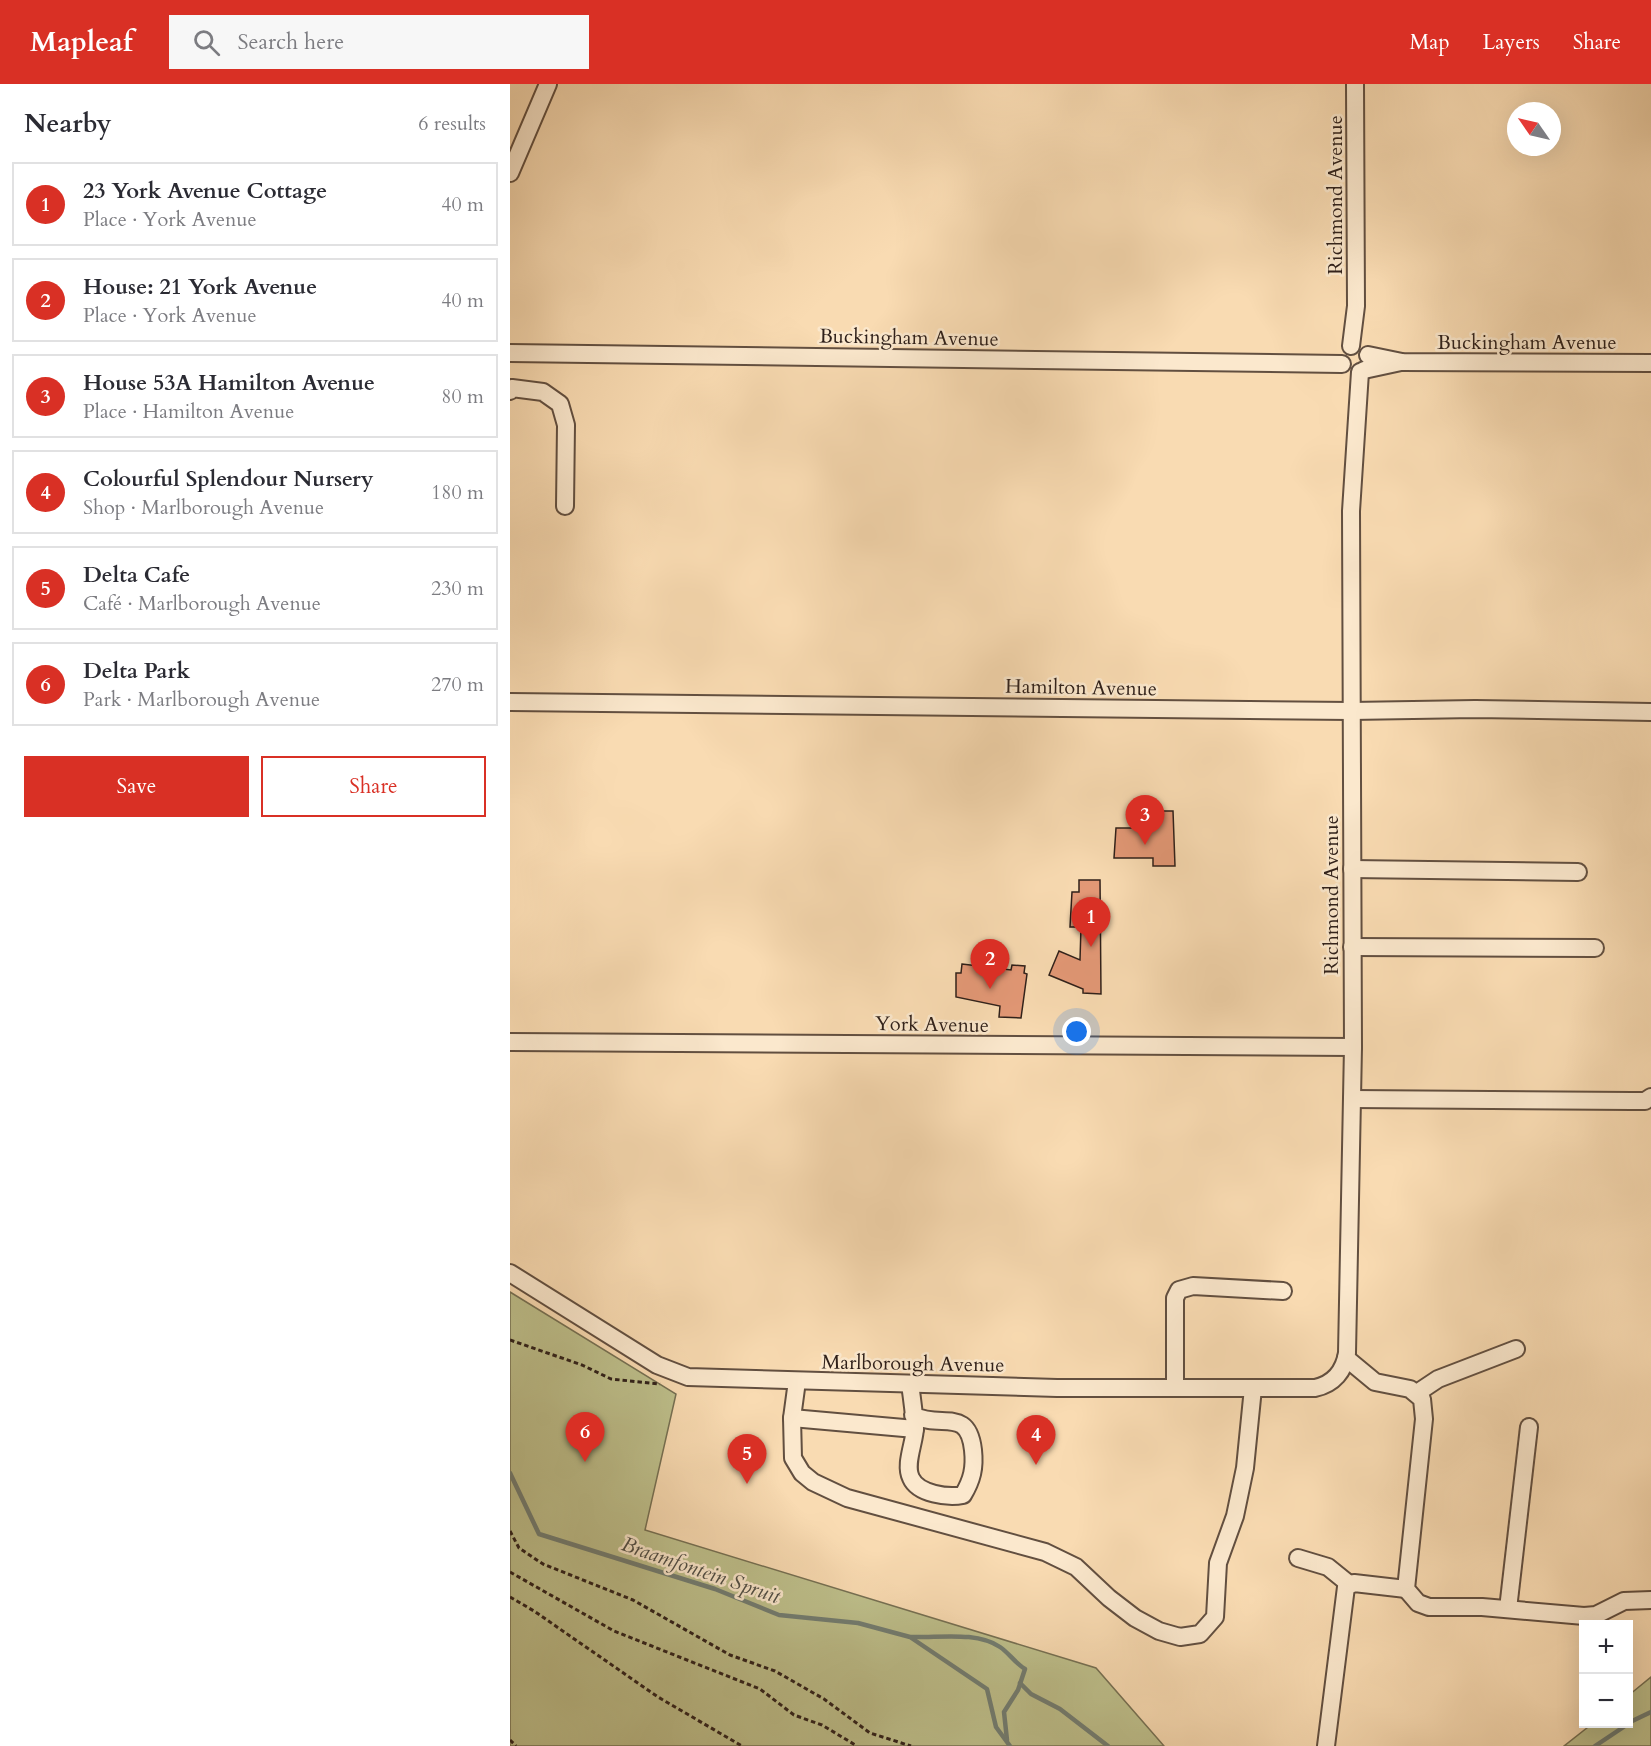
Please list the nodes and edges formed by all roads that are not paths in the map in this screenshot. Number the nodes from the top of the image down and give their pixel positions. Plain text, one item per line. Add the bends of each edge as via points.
1 (548, 84) edge
2 (1355, 84) edge
3 (510, 173) edge
4 (510, 353) edge
5 (1355, 360) junction
6 (1651, 363) edge
7 (510, 391) edge
8 (565, 506) dead end
9 (510, 702) edge
10 (1351, 711) junction
11 (1651, 712) edge
12 (1352, 868) junction
13 (1578, 872) dead end
14 (1352, 947) junction
15 (1595, 948) dead end
16 (510, 1042) edge
17 (1353, 1047) junction
18 (1651, 1097) edge
19 (1352, 1100) junction
20 (510, 1273) edge
21 (1283, 1291) dead end
22 (1516, 1349) dead end
23 (1343, 1366) junction
24 (797, 1381) junction
25 (910, 1384) junction
26 (1175, 1388) junction
27 (1252, 1388) junction
28 (1417, 1394) junction
29 (792, 1418) junction
30 (914, 1422) junction
31 (1529, 1427) dead end
32 (1298, 1558) dead end
33 (1349, 1584) junction
34 (1406, 1589) junction
35 (1651, 1600) edge
36 (1508, 1609) junction
37 (1326, 1746) edge

1 - 3 street
2 - 5 street, Richmond Avenue
4 - 5 street, Buckingham Avenue
5 - 6 street, Buckingham Avenue
5 - 10 street, Richmond Avenue
7 - 8 street via 513,388 543,392 561,404 566,425
9 - 10 street, Hamilton Avenue
10 - 11 street, Hamilton Avenue
10 - 12 street, Richmond Avenue
12 - 13 street
12 - 14 street, Richmond Avenue
14 - 15 street
14 - 17 street, Richmond Avenue
16 - 17 street, York Avenue
17 - 19 street, Richmond Avenue
18 - 19 street via 1645,1101
19 - 23 street, Richmond Avenue
20 - 24 street, Marlborough Avenue via 671,1372 702,1379
21 - 26 street via 1193,1286 1179,1290
22 - 28 street via 1438,1379
23 - 27 street, Marlborough Avenue via 1326,1385 1315,1388
23 - 28 street via 1375,1382 1405,1387
24 - 25 street, Marlborough Avenue
24 - 29 street
25 - 26 street, Marlborough Avenue
25 - 30 street
26 - 27 street, Marlborough Avenue
27 - 29 street via 1245,1468 1235,1516 1218,1563 1215,1617 1200,1634 1180,1637 1135,1618 1076,1567 1045,1552 829,1492 796,1467
28 - 34 street via 1422,1400 1424,1419
29 - 30 street
30 - 30 street via 911,1478 918,1487 929,1491 952,1497 963,1495 975,1465 968,1428 928,1419
31 - 36 street
32 - 33 street via 1328,1567
33 - 34 street
33 - 37 street
34 - 36 street via 1426,1607
35 - 36 street via 1624,1601 1591,1616

